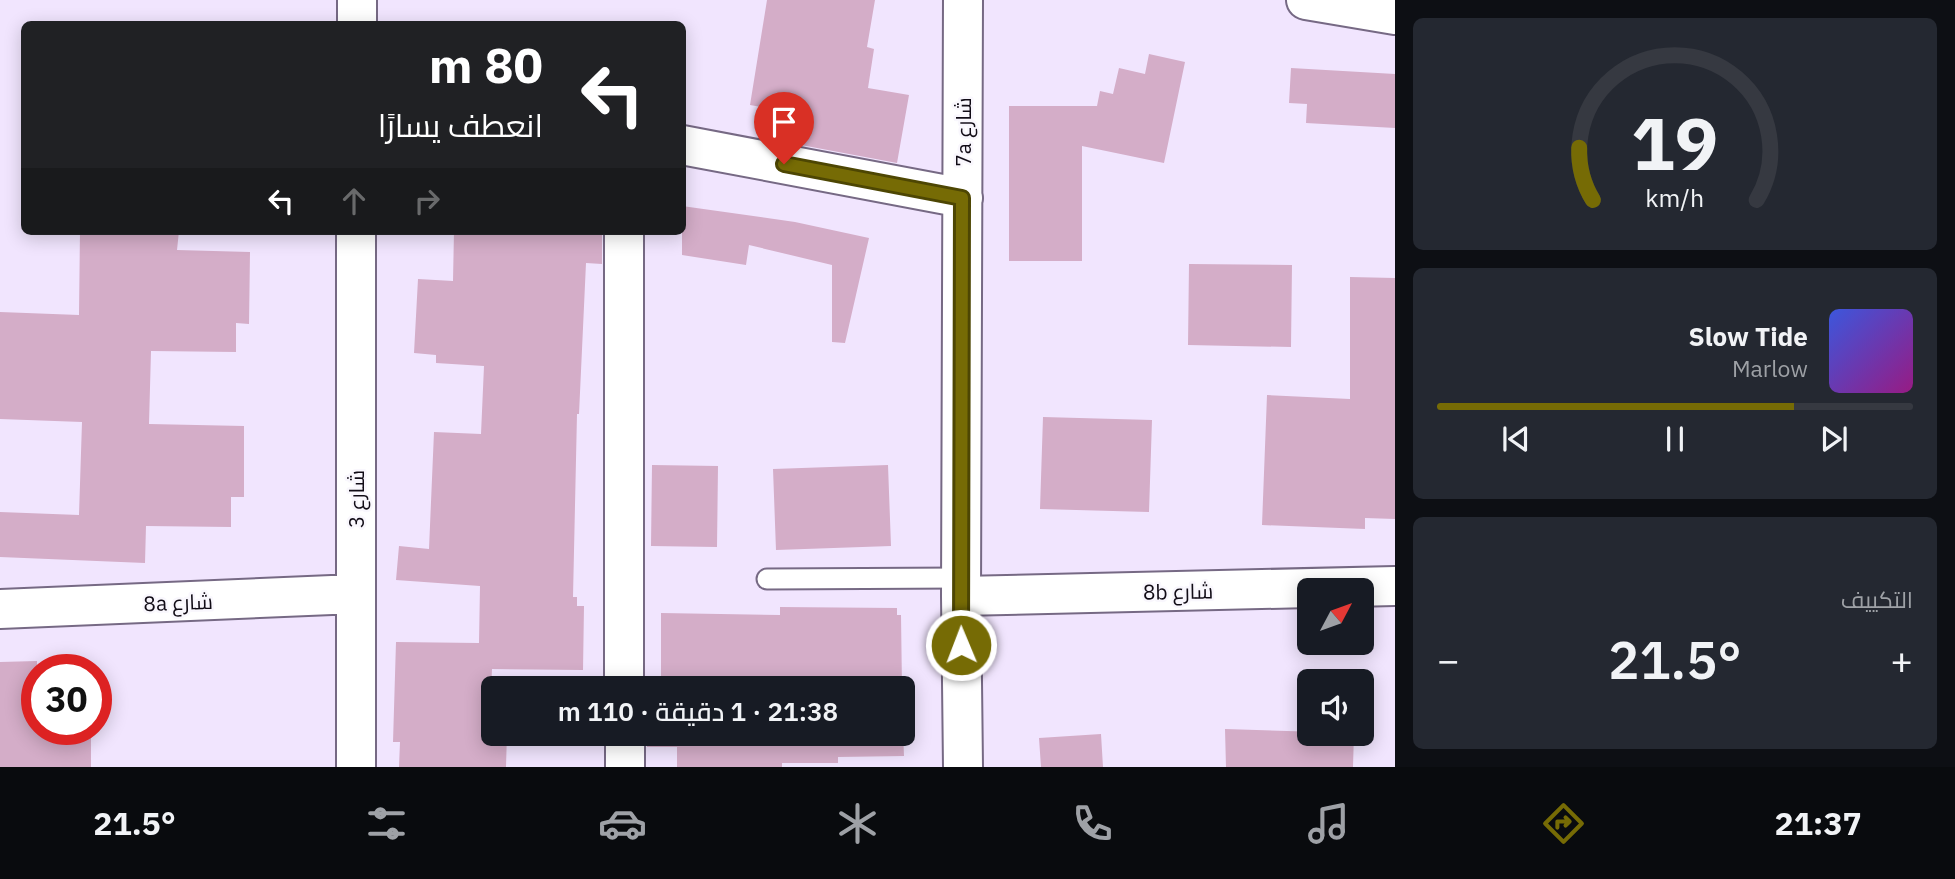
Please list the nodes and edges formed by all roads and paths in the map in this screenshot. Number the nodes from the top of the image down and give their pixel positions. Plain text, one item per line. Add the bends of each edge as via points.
1 (357, 0) edge
2 (963, 0) edge
3 (1306, 0) edge
4 (1395, 15) edge
5 (357, 21) edge
6 (686, 146) edge
7 (962, 198) junction
8 (356, 235) edge
9 (624, 235) edge
10 (767, 579) dead end
11 (1395, 586) edge
12 (961, 587) junction
13 (356, 594) junction
14 (0, 609) edge
15 (624, 676) edge
16 (625, 746) edge
17 (356, 767) edge
18 (625, 767) edge
19 (963, 767) edge

1 - 5 street
2 - 7 street, 7a شارع
3 - 4 street
6 - 7 street
7 - 12 street, 7a شارع
8 - 13 street, شارع 3
9 - 15 street
10 - 12 lane
11 - 12 street, 8b شارع
12 - 19 street, 7a شارع
13 - 14 street, 8a شارع
13 - 17 street, شارع 3
16 - 18 street

